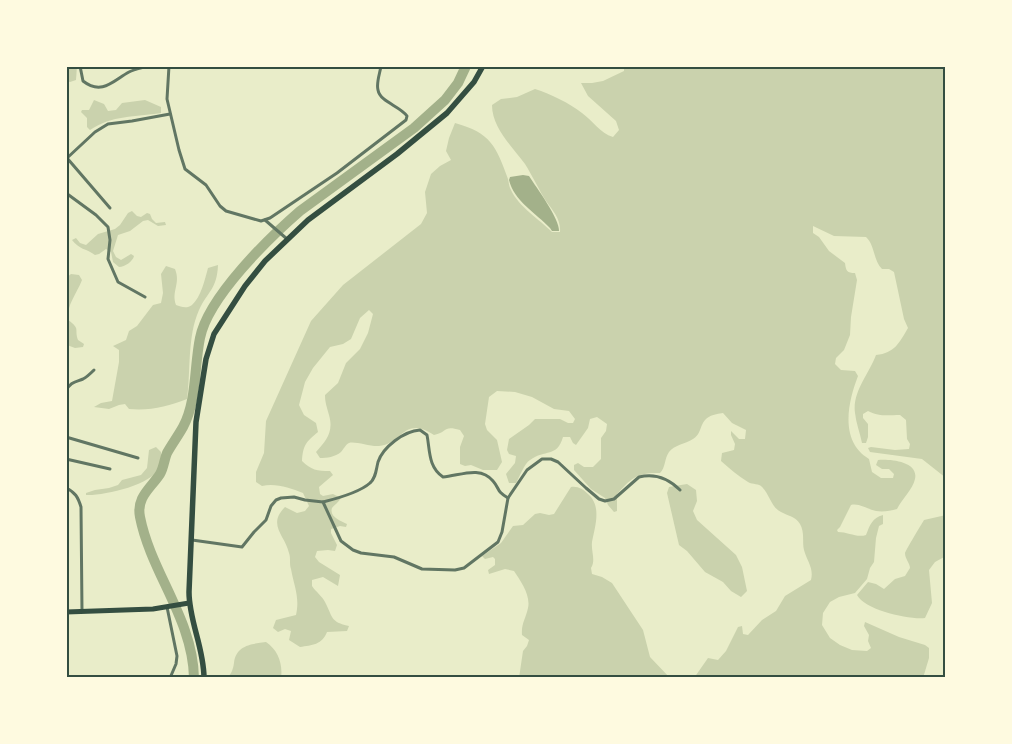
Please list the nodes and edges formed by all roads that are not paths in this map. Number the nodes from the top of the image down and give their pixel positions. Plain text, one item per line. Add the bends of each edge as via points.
1 (80, 66) edge
2 (148, 66) edge
3 (168, 66) edge
4 (381, 66) edge
5 (483, 66) edge
6 (170, 114) junction
7 (67, 159) edge
8 (66, 193) edge
9 (110, 208) dead end
10 (266, 222) junction
11 (287, 239) junction
12 (145, 297) dead end
13 (94, 370) dead end
14 (67, 388) edge
15 (66, 437) edge
16 (138, 458) dead end
17 (66, 459) edge
18 (110, 469) dead end
19 (66, 488) edge
20 (680, 490) dead end
21 (508, 498) junction
22 (323, 502) junction
23 (191, 540) junction
24 (186, 603) junction
25 (168, 607) junction
26 (66, 612) edge
27 (82, 612) junction
28 (170, 678) edge
29 (204, 678) edge

1 - 2 street via 83,81 96,87 116,82 134,70
3 - 6 street
4 - 10 street via 379,93 404,112 406,120 338,173
5 - 11 main road via 447,113
6 - 7 street via 108,124 94,132
6 - 10 street via 185,169 206,185 226,211
7 - 9 street
8 - 12 street via 108,227 108,259 118,282
10 - 11 street
11 - 23 main road via 245,286 209,346 196,422
13 - 14 street
15 - 16 street
17 - 18 street
19 - 27 street via 73,492 81,506
20 - 21 street via 667,480 643,476 614,499 604,501 558,462 546,458 527,470
21 - 22 street via 498,542 464,568 456,570 422,568 394,557 353,550 341,541
21 - 22 street via 481,473 439,474 433,467 427,434 420,430 402,436 384,452 370,484
22 - 23 street via 288,497 276,500 270,506 266,520 242,547
23 - 24 main road
24 - 25 main road
24 - 29 main road via 202,653
25 - 27 main road
25 - 28 street via 177,656
26 - 27 main road

